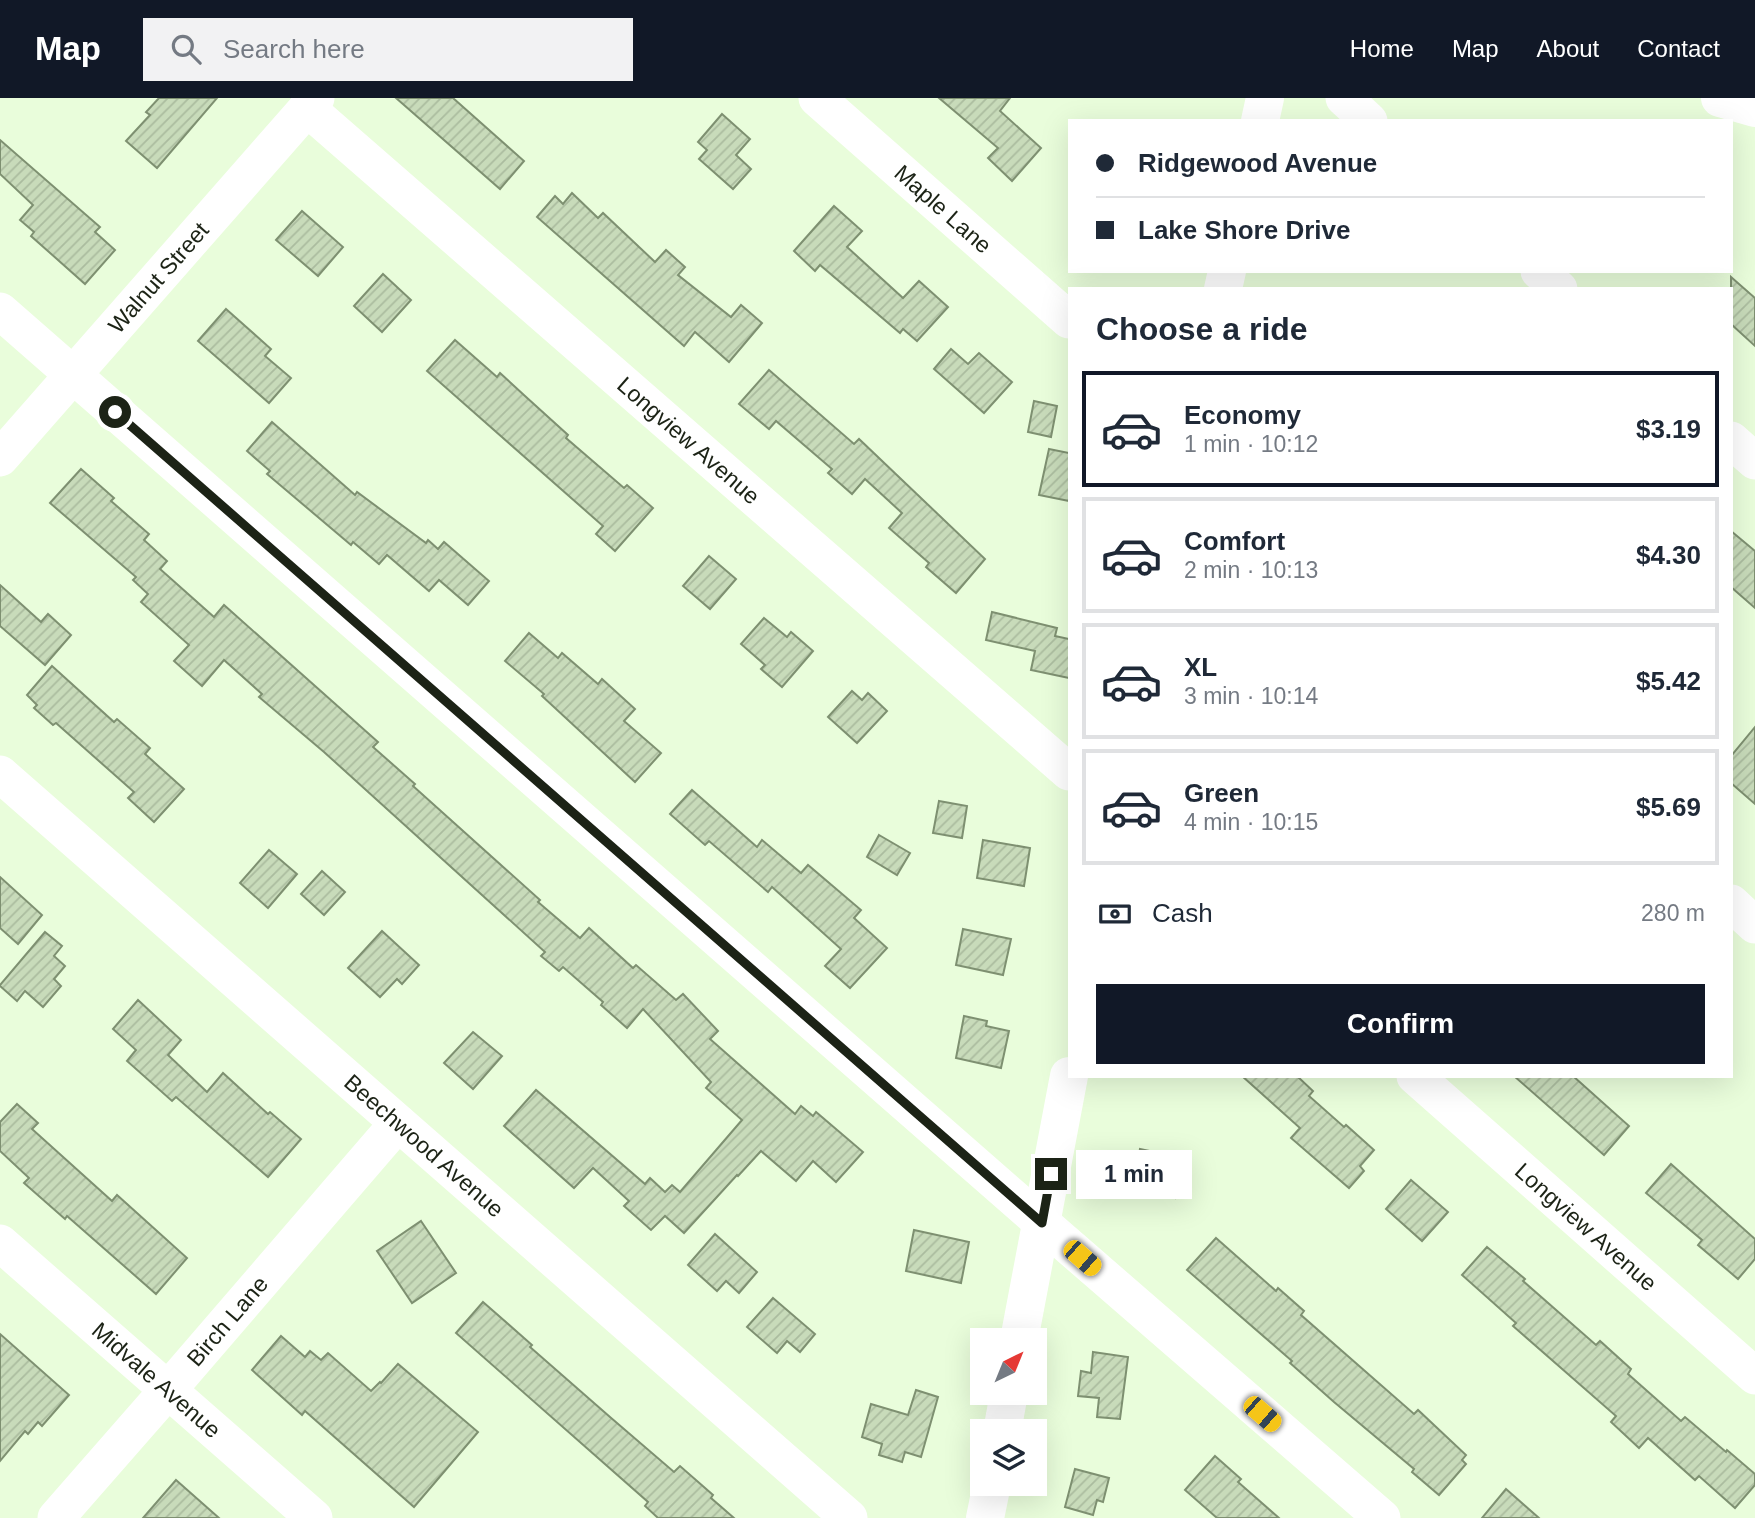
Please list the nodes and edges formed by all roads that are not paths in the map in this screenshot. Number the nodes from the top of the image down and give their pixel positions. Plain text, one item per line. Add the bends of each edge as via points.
1 (817, 98) edge
2 (1265, 98) edge
3 (1344, 98) edge
4 (1720, 98) edge
5 (311, 103) edge
6 (1755, 108) edge
7 (1260, 119) edge
8 (1368, 119) edge
9 (1541, 273) edge
10 (1557, 287) edge
11 (0, 311) edge
12 (1068, 319) edge
13 (73, 375) junction
14 (1733, 442) edge
15 (0, 458) edge
16 (1755, 461) edge
17 (1068, 771) edge
18 (0, 774) edge
19 (1733, 906) edge
20 (1755, 925) edge
21 (1069, 1078) edge
22 (1418, 1078) edge
23 (398, 1123) junction
24 (1042, 1223) junction
25 (0, 1243) edge
26 (1021, 1328) edge
27 (1755, 1376) edge
28 (168, 1390) junction
29 (990, 1496) edge
30 (56, 1518) edge
31 (314, 1518) edge
32 (849, 1518) edge
33 (985, 1518) edge
34 (1382, 1518) edge

1 - 12 street, Maple Lane
2 - 7 street
3 - 8 street
4 - 6 street
5 - 13 street, Walnut Street
5 - 17 street, Longview Avenue
9 - 10 street
11 - 13 street
13 - 15 street, Walnut Street
13 - 24 street
14 - 16 street
18 - 23 street, Beechwood Avenue
19 - 20 street
21 - 24 street
22 - 27 street, Longview Avenue
23 - 28 street, Birch Lane
23 - 32 street, Beechwood Avenue
24 - 26 street
24 - 34 street
25 - 28 street, Midvale Avenue
28 - 30 street, Birch Lane
28 - 31 street, Midvale Avenue
29 - 33 street

